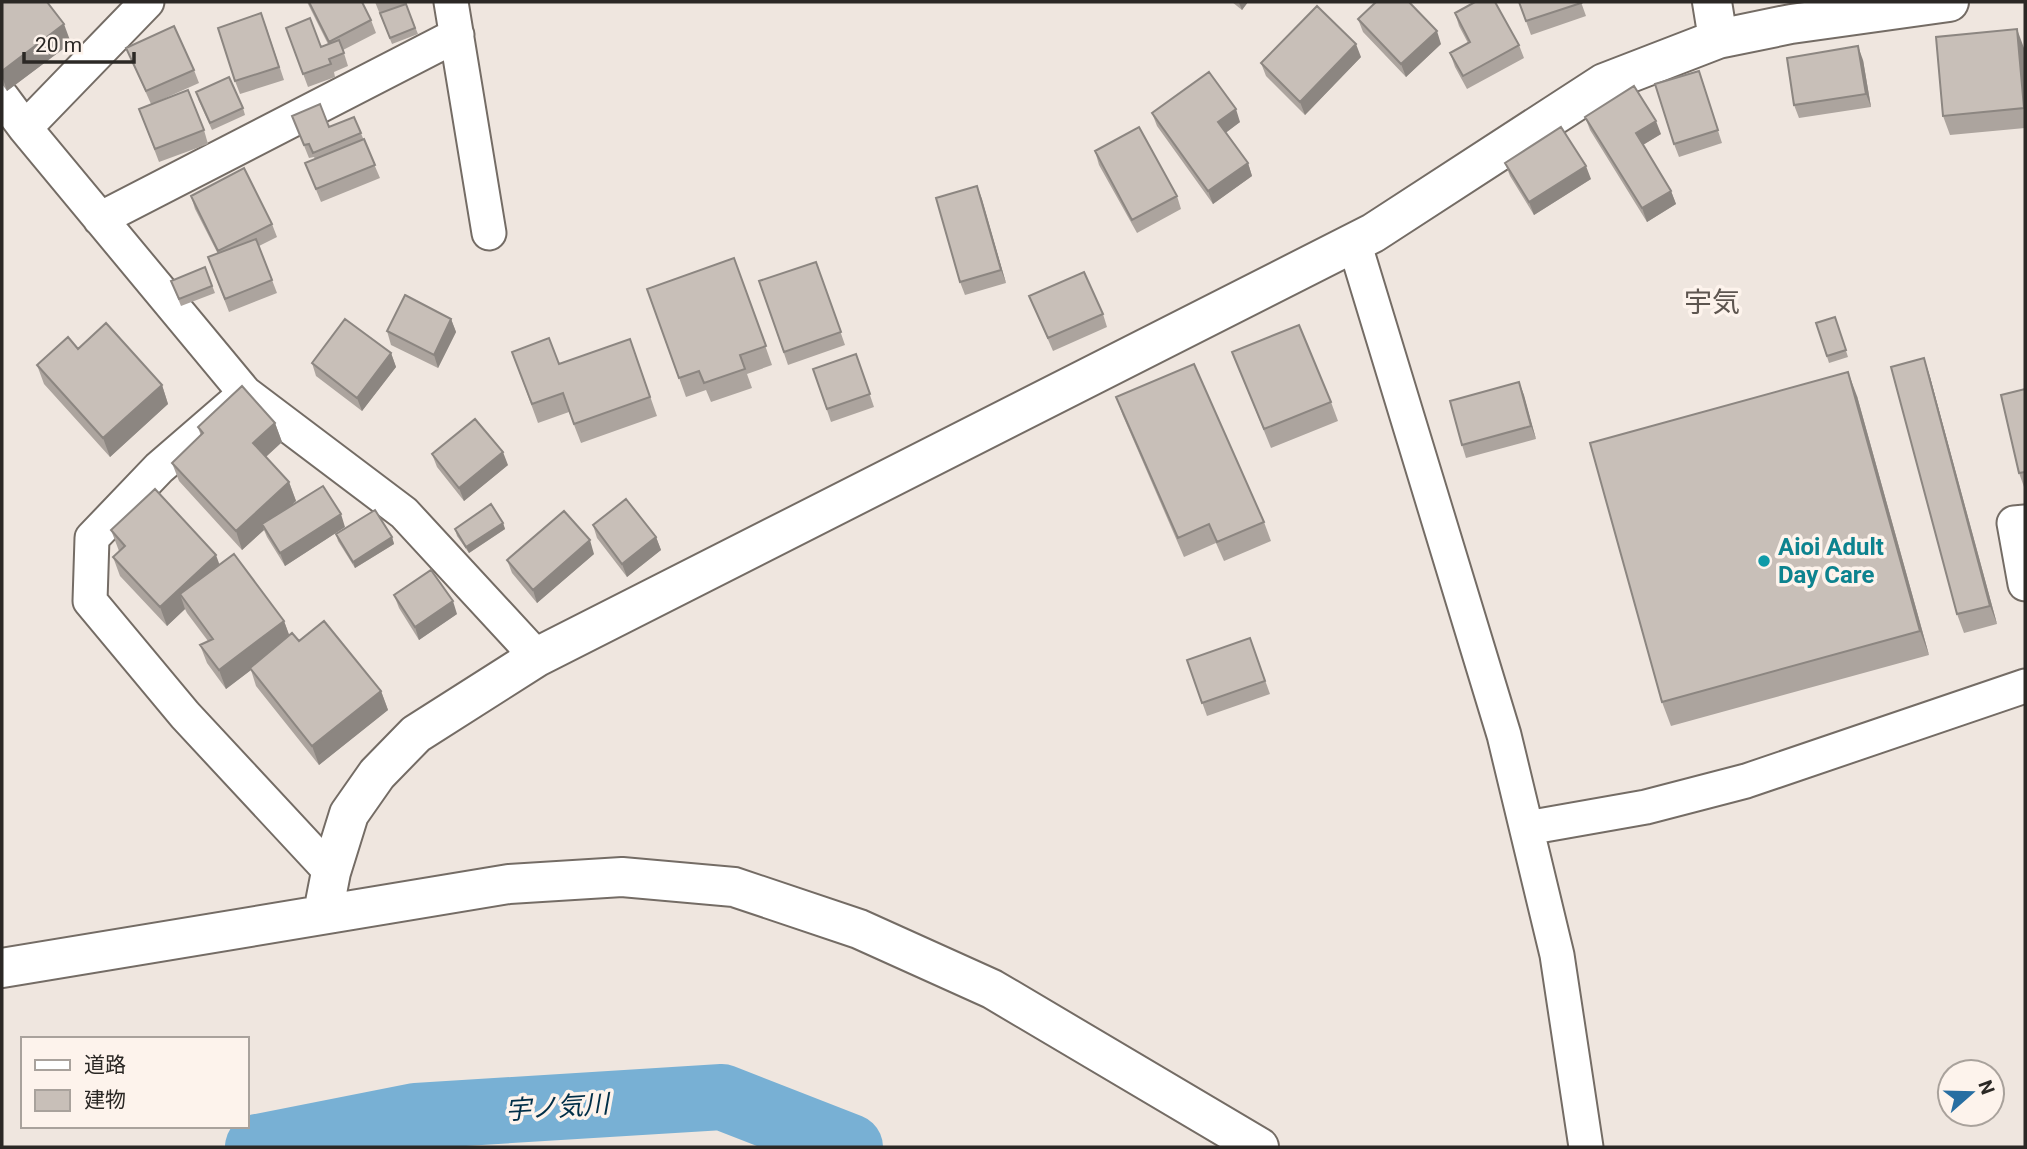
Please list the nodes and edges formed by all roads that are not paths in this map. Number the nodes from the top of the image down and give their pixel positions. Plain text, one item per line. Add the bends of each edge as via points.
1 (147, 2) edge
2 (451, 2) edge
3 (1712, 2) edge
4 (1949, 2) edge
5 (457, 35) junction
6 (1718, 39) junction
7 (2, 97) edge
8 (24, 128) junction
9 (100, 219) junction
10 (489, 233) dead end
11 (1354, 242) junction
12 (245, 393) junction
13 (2025, 522) edge
14 (2025, 584) edge
15 (537, 657) junction
16 (2025, 686) edge
17 (1527, 828) junction
18 (331, 872) junction
19 (323, 913) junction
20 (2, 968) edge
21 (1259, 1147) edge
22 (1586, 1147) edge

1 - 8 street
2 - 5 street
3 - 6 street
4 - 6 street
5 - 9 street
5 - 10 street
6 - 11 street via 1604,83
7 - 8 street
8 - 9 street
9 - 12 street
11 - 15 street
11 - 17 street via 1504,735
12 - 15 street via 404,513
12 - 18 street via 159,468 92,538 90,601 186,715
13 - 14 street via 2014,523
15 - 18 street via 416,734 377,774 349,814
16 - 17 street via 1746,781 1646,807
17 - 22 street via 1557,955
18 - 19 street
19 - 20 street
19 - 21 street via 509,884 622,877 734,887 859,929 992,989

